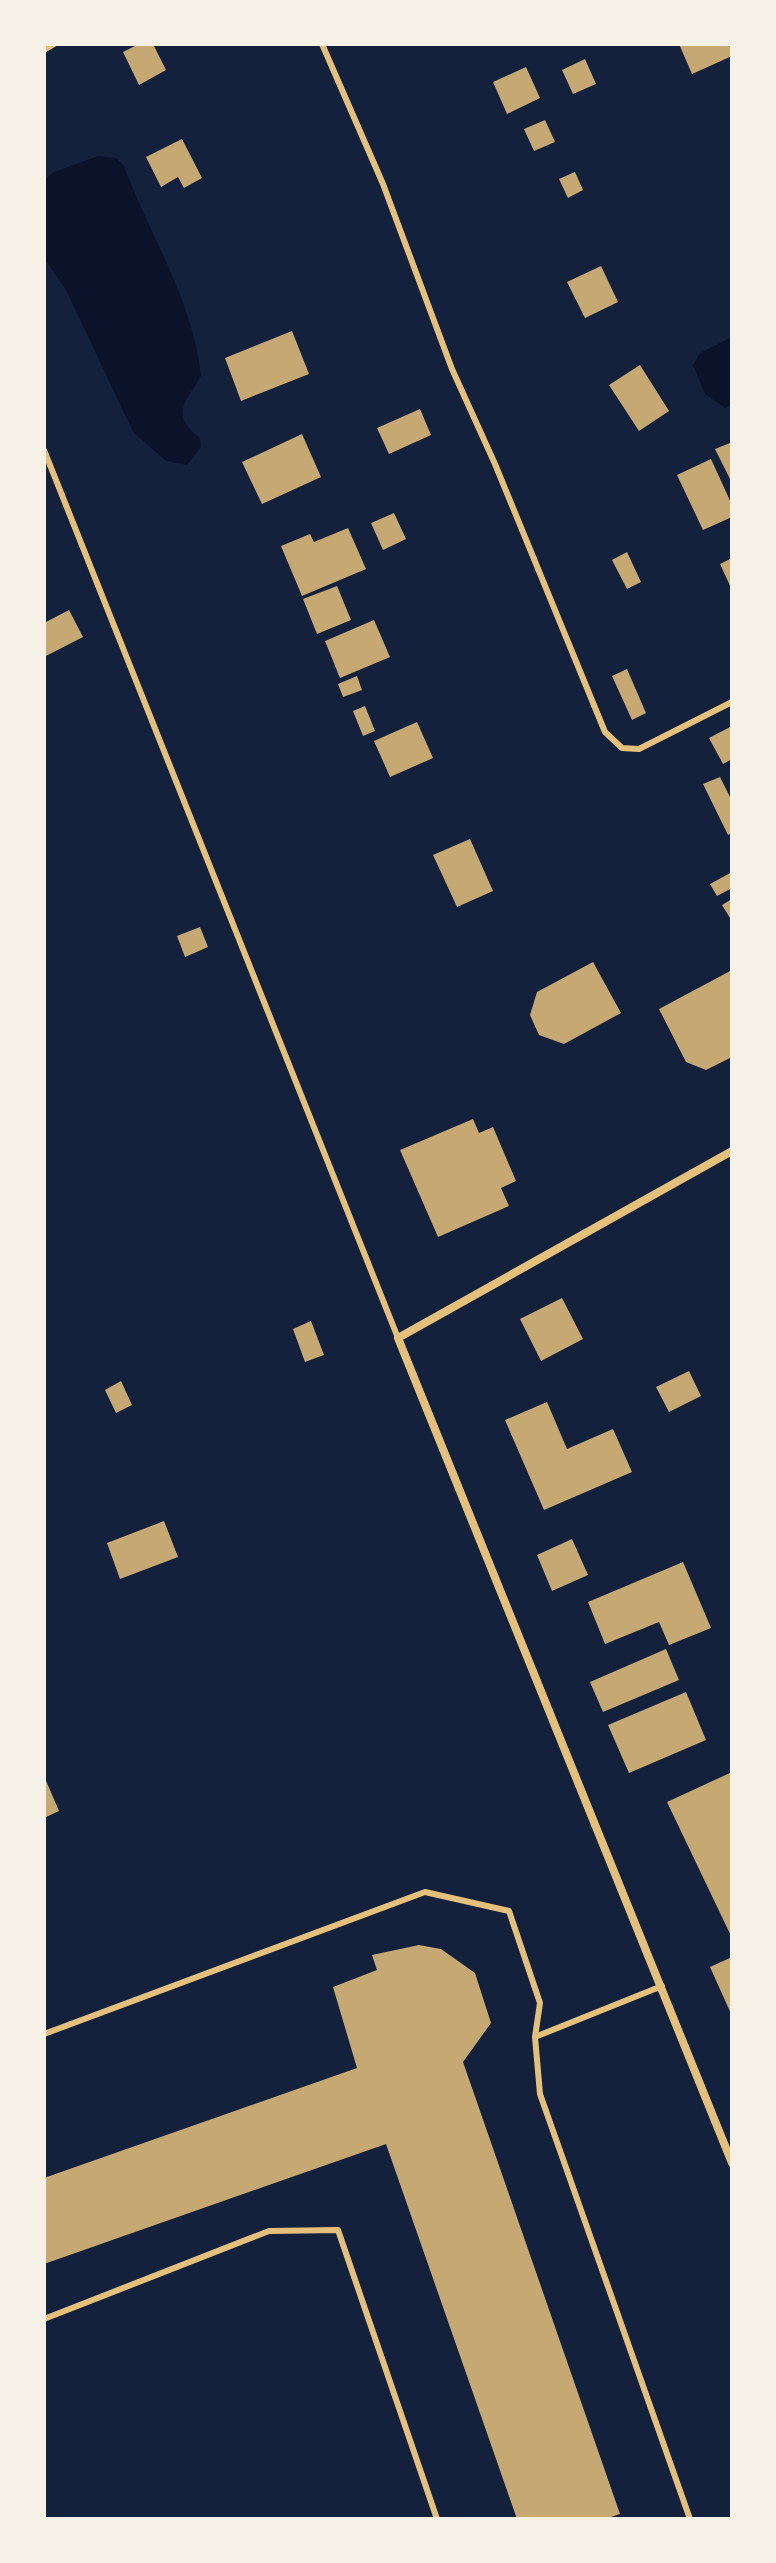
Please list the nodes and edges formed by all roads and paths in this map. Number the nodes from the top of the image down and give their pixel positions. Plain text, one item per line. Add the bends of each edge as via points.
1 (54, 44) edge
2 (322, 44) edge
3 (44, 50) edge
4 (44, 450) edge
5 (732, 702) edge
6 (732, 1151) edge
7 (398, 1338) junction
8 (662, 1986) junction
9 (44, 2034) edge
10 (535, 2037) junction
11 (732, 2163) edge
12 (44, 2319) edge
13 (437, 2519) edge
14 (690, 2519) edge

1 - 3 lane
2 - 5 lane via 605,732 622,748 639,749
4 - 7 lane
6 - 7 street
7 - 8 street
8 - 10 lane
8 - 11 street
9 - 10 lane via 425,1892 509,1911 540,2003
10 - 14 lane via 540,2094
12 - 13 lane via 269,2231 338,2230

